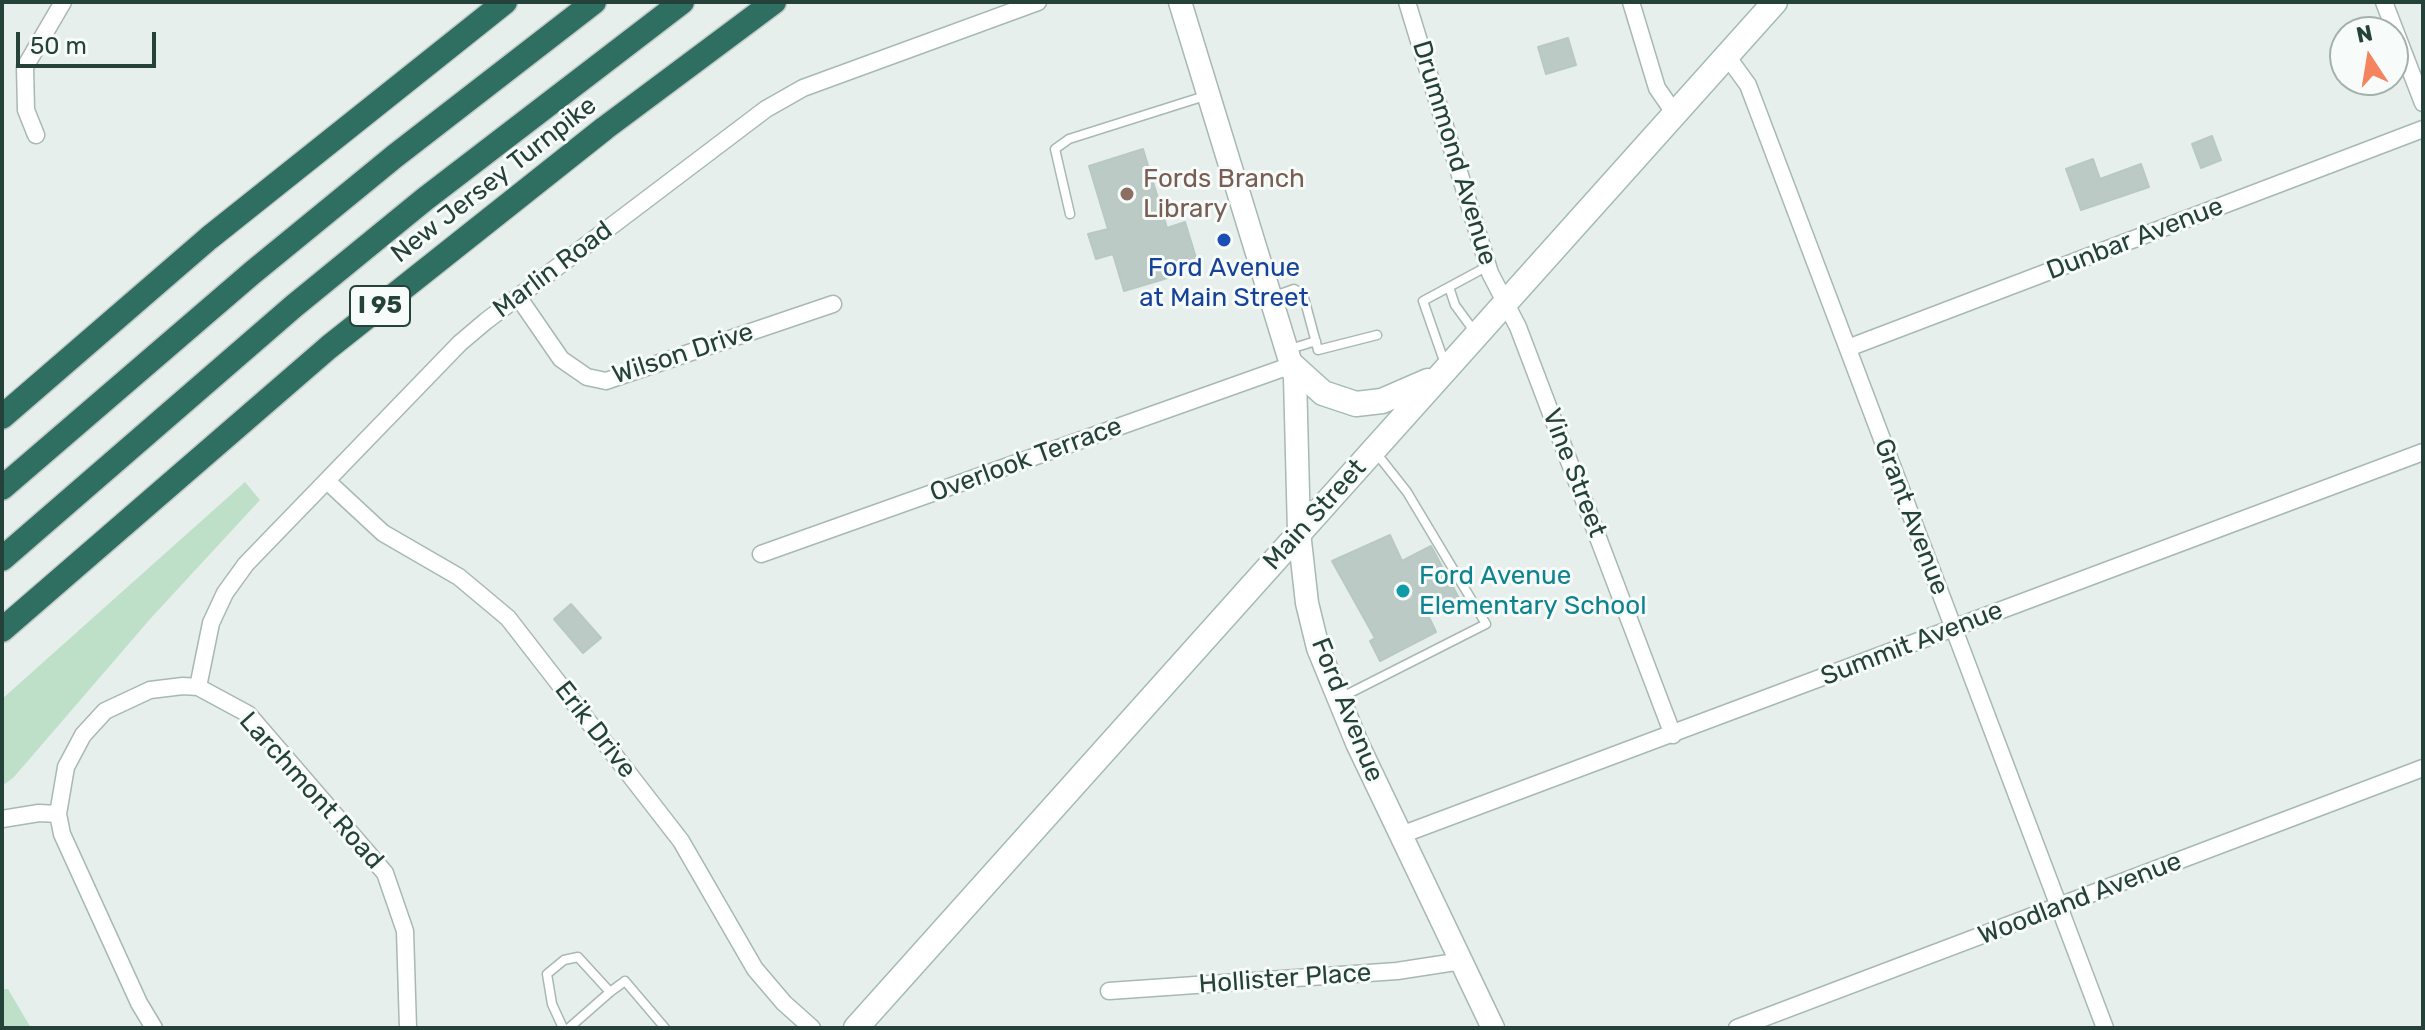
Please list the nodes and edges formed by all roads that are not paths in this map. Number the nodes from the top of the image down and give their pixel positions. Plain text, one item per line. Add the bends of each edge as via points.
1 (63, 2) edge
2 (505, 2) edge
3 (594, 2) edge
4 (682, 2) edge
5 (774, 2) edge
6 (1038, 2) edge
7 (1180, 2) edge
8 (1407, 2) edge
9 (1631, 2) edge
10 (1775, 2) edge
11 (2384, 2) edge
12 (1727, 56) junction
13 (1209, 95) junction
14 (2423, 103) edge
15 (1675, 114) junction
16 (2423, 129) edge
17 (36, 135) dead end
18 (1070, 214) dead end
19 (1488, 266) junction
20 (1449, 287) junction
21 (1271, 297) junction
22 (519, 298) junction
23 (1506, 303) junction
24 (833, 304) dead end
25 (1377, 335) dead end
26 (1477, 335) junction
27 (1316, 341) junction
28 (1848, 348) junction
29 (1290, 358) junction
30 (1447, 368) junction
31 (2, 417) edge
32 (1374, 450) junction
33 (2423, 452) edge
34 (327, 481) junction
35 (2, 488) edge
36 (1299, 532) junction
37 (761, 554) dead end
38 (2, 559) edge
39 (1954, 628) junction
40 (2, 630) edge
41 (198, 687) junction
42 (1338, 699) junction
43 (1673, 735) junction
44 (2423, 768) edge
45 (58, 814) junction
46 (2, 819) edge
47 (1401, 835) junction
48 (2059, 907) junction
49 (1462, 961) junction
50 (1109, 991) dead end
51 (610, 992) junction
52 (154, 1028) edge
53 (408, 1028) edge
54 (566, 1028) edge
55 (665, 1028) edge
56 (812, 1028) edge
57 (856, 1028) edge
58 (1493, 1028) edge
59 (1737, 1028) edge
60 (2105, 1028) edge

1 - 17 street via 25,67 26,110
2 - 31 highway via 221,229
3 - 35 highway via 276,254
4 - 38 highway, New Jersey Turnpike / I 95 via 425,199
5 - 40 highway, New Jersey Turnpike / I 95 via 329,347
6 - 22 street, Marlin Road via 803,88 766,109
7 - 13 street, Ford Avenue
8 - 19 street, Drummond Avenue
9 - 15 street via 1660,96
10 - 12 main road, Main Street
11 - 14 street
12 - 15 main road, Main Street
12 - 28 street, Grant Avenue via 1748,85
13 - 18 lane via 1069,139 1055,149
13 - 21 street, Ford Avenue
15 - 23 main road, Main Street
16 - 28 street, Dunbar Avenue
19 - 20 lane
19 - 23 street, Drummond Avenue
20 - 26 lane
20 - 30 lane via 1423,301
21 - 27 lane via 1294,289 1303,294
21 - 29 street, Ford Avenue
22 - 24 street, Wilson Drive via 561,359 587,377 606,381
22 - 34 street, Marlin Road via 460,343
23 - 26 main road, Main Street
23 - 43 street, Vine Street
25 - 27 lane via 1318,350
26 - 30 main road, Main Street
27 - 29 lane
28 - 39 street, Grant Avenue
29 - 30 main road via 1323,393 1356,404 1396,397
29 - 36 street, Ford Avenue via 1298,407
29 - 37 street, Overlook Terrace
30 - 32 main road, Main Street
32 - 36 main road, Main Street
32 - 42 lane via 1407,492 1486,624
33 - 39 street, Summit Avenue
34 - 41 street, Marlin Road via 246,564 225,593 211,623
34 - 56 street, Erik Drive via 383,533 459,577 508,618 681,841 755,969
36 - 42 street, Ford Avenue via 1313,629
36 - 57 main road, Main Street
39 - 43 street, Summit Avenue
39 - 48 street, Grant Avenue
41 - 45 street via 150,690 105,711 83,735 66,767
41 - 53 street, Larchmont Road via 248,714 385,873 405,931
42 - 47 street, Ford Avenue
43 - 47 street, Summit Avenue
44 - 48 street, Woodland Avenue
45 - 46 street
45 - 52 street via 62,834
47 - 49 street, Ford Avenue
48 - 59 street, Woodland Avenue
48 - 60 street, Grant Avenue
49 - 50 street, Hollister Place via 1397,971
49 - 58 street, Ford Avenue
51 - 54 lane
51 - 54 lane via 578,957 564,960 547,974 552,1004
51 - 55 lane via 625,981

